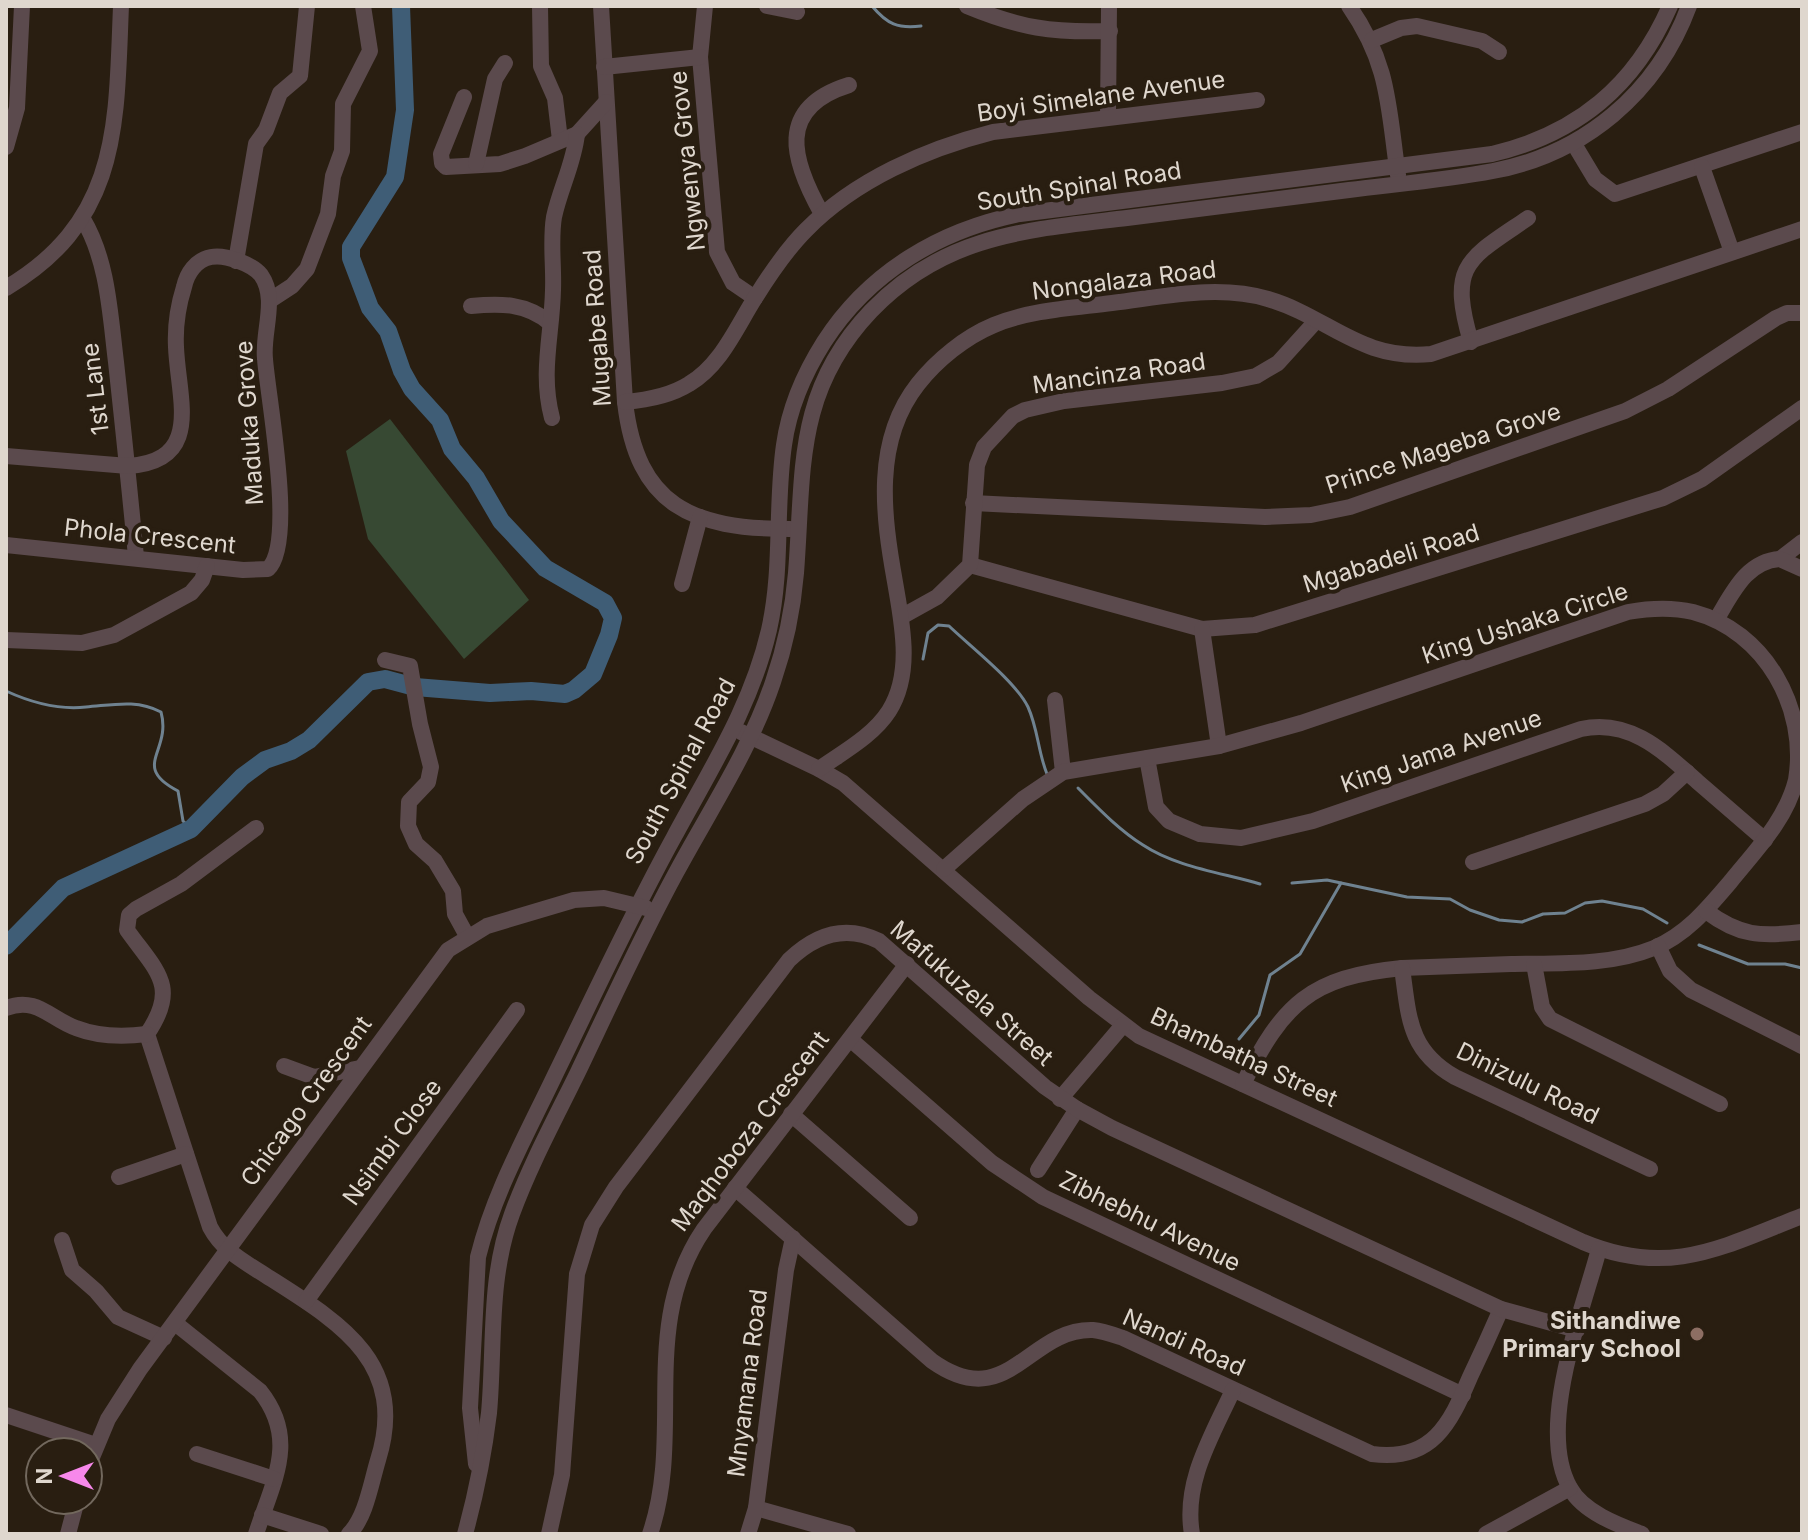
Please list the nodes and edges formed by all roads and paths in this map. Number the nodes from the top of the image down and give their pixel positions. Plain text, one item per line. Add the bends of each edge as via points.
1 (22, 6) edge
2 (121, 6) edge
3 (307, 6) edge
4 (363, 6) edge
5 (540, 6) edge
6 (601, 6) edge
7 (705, 6) edge
8 (767, 6) edge
9 (967, 6) edge
10 (1109, 6) edge
11 (1349, 6) edge
12 (1670, 6) edge
13 (1689, 6) edge
14 (797, 12) dead end
15 (1110, 31) junction
16 (1372, 40) junction
17 (1499, 52) dead end
18 (700, 57) junction
19 (505, 63) dead end
20 (604, 67) junction
21 (849, 85) dead end
22 (464, 97) dead end
23 (1257, 100) dead end
24 (606, 102) junction
25 (12, 106) edge
26 (1108, 117) junction
27 (1802, 132) edge
28 (577, 134) junction
29 (560, 140) junction
30 (1574, 144) junction
31 (6, 147) edge
32 (476, 164) junction
33 (1702, 167) junction
34 (1398, 175) junction
35 (822, 214) junction
36 (1528, 218) dead end
37 (83, 219) junction
38 (1802, 229) edge
39 (1732, 252) junction
40 (236, 261) junction
41 (6, 288) edge
42 (755, 298) junction
43 (269, 301) junction
44 (471, 306) dead end
45 (1802, 313) edge
46 (1316, 321) junction
47 (550, 323) junction
48 (1471, 342) junction
49 (625, 402) junction
50 (1802, 408) edge
51 (552, 418) dead end
52 (6, 456) edge
53 (128, 466) junction
54 (973, 503) junction
55 (700, 517) junction
56 (780, 529) junction
57 (798, 529) junction
58 (1802, 542) edge
59 (6, 545) edge
60 (279, 551) joint
61 (136, 557) junction
62 (1780, 559) junction
63 (970, 565) junction
64 (207, 566) junction
65 (1802, 569) edge
66 (682, 584) dead end
67 (901, 617) junction
68 (1716, 620) junction
69 (1202, 629) junction
70 (6, 640) edge
71 (385, 660) dead end
72 (1055, 700) dead end
73 (742, 733) junction
74 (1219, 746) junction
75 (1147, 758) junction
76 (819, 769) junction
77 (1063, 772) junction
78 (1687, 772) junction
79 (1799, 779) edge
80 (256, 828) dead end
81 (1765, 840) junction
82 (1473, 862) dead end
83 (944, 869) junction
84 (638, 905) junction
85 (1706, 911) junction
86 (655, 912) junction
87 (1802, 932) edge
88 (467, 936) junction
89 (1658, 946) junction
90 (907, 964) junction
91 (1534, 964) junction
92 (1402, 968) junction
93 (6, 1008) edge
94 (517, 1010) dead end
95 (1123, 1025) junction
96 (147, 1034) junction
97 (850, 1039) junction
98 (1802, 1046) edge
99 (284, 1066) dead end
100 (360, 1068) junction
101 (1243, 1084) junction
102 (1060, 1099) junction
103 (1720, 1104) dead end
104 (1077, 1109) junction
105 (791, 1114) junction
106 (186, 1154) junction
107 (1650, 1169) dead end
108 (1038, 1170) dead end
109 (119, 1177) dead end
110 (735, 1188) junction
111 (1802, 1216) edge
112 (910, 1218) dead end
113 (793, 1238) junction
114 (62, 1240) dead end
115 (1599, 1249) junction
116 (227, 1251) junction
117 (306, 1301) junction
118 (1501, 1309) junction
119 (175, 1323) junction
120 (1577, 1330) junction
121 (164, 1338) junction
122 (1233, 1390) junction
123 (1463, 1395) junction
124 (6, 1415) edge
125 (69, 1436) edge
126 (100, 1436) edge
127 (197, 1454) dead end
128 (274, 1479) junction
129 (479, 1482) junction
130 (1570, 1488) junction
131 (756, 1508) junction
132 (262, 1515) junction
133 (256, 1534) edge
134 (321, 1534) edge
135 (349, 1534) edge
136 (465, 1534) edge
137 (549, 1534) edge
138 (650, 1534) edge
139 (748, 1534) edge
140 (848, 1534) edge
141 (1192, 1534) edge
142 (1486, 1534) edge
143 (1642, 1534) edge

1 - 25 street
2 - 37 street via 115,127 98,189
3 - 40 street via 300,76 280,93 256,144
4 - 43 street via 370,51 343,104 342,151 328,214 307,269
5 - 29 street via 540,60 555,98
6 - 20 street, Mugabe Road
7 - 18 street, Ngwenya Grove
8 - 14 street
9 - 15 street via 1044,30
10 - 15 street
11 - 16 street
12 - 34 street, South Spinal Road via 1629,73 1593,110 1563,129 1514,149
13 - 30 street, South Spinal Road via 1641,89
15 - 26 street
16 - 17 street via 1417,26 1482,41
16 - 34 street via 1386,88
18 - 20 street
18 - 42 street, Ngwenya Grove via 717,252 733,283
19 - 32 street via 495,79
20 - 24 street, Mugabe Road
21 - 35 street via 815,100 799,127 799,166
22 - 32 street via 441,161 446,167
23 - 26 street, Boyi Simelane Avenue
24 - 28 street
24 - 49 street, Mugabe Road
25 - 31 street
26 - 35 street, Boyi Simelane Avenue via 958,142 888,173
27 - 33 street
28 - 29 street
28 - 47 street via 553,221
29 - 32 street via 506,163
30 - 33 street via 1595,179 1615,194
30 - 34 street, South Spinal Road via 1491,172
33 - 39 street
34 - 56 street, South Spinal Road via 1020,214 983,221 920,250 853,303 822,345 789,418
34 - 57 street, South Spinal Road via 1028,231 978,242 932,263 870,312 820,388 805,437
35 - 42 street, Boyi Simelane Avenue via 793,243
36 - 48 street via 1480,251 1465,269 1460,298
37 - 41 street via 37,266
37 - 53 street, 1st Lane via 99,253
38 - 39 street, Nongalaza Road
39 - 48 street, Nongalaza Road
40 - 43 street via 261,275
40 - 53 street via 211,257 199,262 185,281 176,332 179,439 157,460
42 - 49 street, Boyi Simelane Avenue via 719,356 698,378 660,397
43 - 60 street, Maduka Grove via 264,358 277,448
44 - 47 street via 508,305 534,311
45 - 54 street, Prince Mageba Grove via 1776,318 1625,411 1331,512 1265,517
46 - 48 street, Nongalaza Road via 1394,354 1431,354
46 - 54 street, Mancinza Road via 1278,363 1256,376 1064,401 1013,416 984,447
46 - 67 street, Nongalaza Road via 1268,299 1212,292 1023,316 991,326 955,348 917,385 895,426 886,461 887,534
47 - 51 street via 547,388
49 - 55 street, Mugabe Road via 633,447 646,475 668,501
50 - 69 street, Mgabadeli Road via 1702,479 1663,498 1255,625
52 - 53 street
53 - 61 street, 1st Lane
54 - 63 street, Mancinza Road
55 - 56 street, Mugabe Road
55 - 66 street
56 - 57 street, Mugabe Road
56 - 73 street, South Spinal Road via 769,629
57 - 73 street, South Spinal Road via 780,660 763,707
58 - 62 street
59 - 61 street, Phola Crescent
60 - 64 street, Phola Crescent via 268,569
61 - 64 street, Phola Crescent
62 - 65 street
62 - 68 street via 1749,571
63 - 67 street via 937,597
63 - 69 street, Mgabadeli Road
64 - 70 street via 191,593 114,635 82,643
67 - 76 street, Nongalaza Road via 904,655 895,700 881,722
68 - 74 street, King Ushaka Circle via 1663,608 1628,612
68 - 79 street, King Ushaka Circle via 1765,656 1791,699 1798,728
69 - 74 street
71 - 88 street via 411,668 431,760 424,787 409,802 408,826 453,891 455,914
72 - 77 street
73 - 76 street, Bhambatha Street
73 - 84 street, South Spinal Road
73 - 86 street, South Spinal Road
74 - 75 street, King Ushaka Circle
75 - 77 street, King Ushaka Circle
75 - 78 street, King Jama Avenue via 1152,796 1161,814 1200,834 1228,838 1313,821 1589,727 1636,734
76 - 83 street, Bhambatha Street via 853,791
77 - 83 street, King Ushaka Circle via 1038,786
78 - 81 street, King Jama Avenue
78 - 82 street via 1645,804
79 - 81 street, King Ushaka Circle
80 - 96 street via 129,915 127,930 164,989 160,1012
81 - 85 street, King Ushaka Circle
83 - 95 street, Bhambatha Street
84 - 86 street, Chicago Crescent
84 - 88 street, Chicago Crescent via 585,898 508,918
84 - 129 street, South Spinal Road via 504,1180 483,1235 470,1408
85 - 87 street via 1739,931
85 - 89 street, King Ushaka Circle
86 - 129 street, South Spinal Road via 504,1237
88 - 100 street, Chicago Crescent via 429,973
89 - 91 street, King Ushaka Circle via 1615,959
89 - 98 street via 1670,971 1691,990
90 - 97 street, Maqhoboza Crescent
90 - 102 street, Mafukuzela Street
90 - 137 street, Mafukuzela Street via 879,941 856,933 831,934 798,951 602,1207 577,1274 562,1475
91 - 92 street, King Ushaka Circle
91 - 103 street via 1542,1007 1550,1019
92 - 101 street, King Ushaka Circle via 1340,979 1296,1004 1275,1026
92 - 107 street, Dinizulu Road via 1411,1026 1434,1063
93 - 96 street via 35,1005 94,1033
94 - 117 street, Nsimbi Close
95 - 101 street, Bhambatha Street
95 - 102 street
96 - 106 street
97 - 105 street, Maqhoboza Crescent
97 - 123 street, Zibhebhu Avenue via 992,1163 1043,1197
99 - 100 street via 314,1077
100 - 116 street, Chicago Crescent
101 - 115 street, Bhambatha Street
102 - 104 street, Mafukuzela Street
104 - 108 street
104 - 118 street, Mafukuzela Street
105 - 110 street, Maqhoboza Crescent
105 - 112 street
106 - 109 street
106 - 116 street via 210,1227
110 - 113 street, Nandi Road
110 - 138 street, Maqhoboza Crescent via 691,1248 673,1292 661,1484
111 - 115 street, Bhambatha Street via 1681,1258 1644,1259
113 - 122 street, Nandi Road via 932,1361 966,1379 988,1378 1064,1336 1093,1330 1123,1338
113 - 131 street, Mnyamana Road
114 - 121 street via 72,1270 118,1317
115 - 120 street
116 - 117 street
116 - 119 street, Chicago Crescent
117 - 135 street via 364,1349 386,1409 380,1456 359,1521
118 - 120 street, Mafukuzela Street
118 - 123 street, Nandi Road
119 - 121 street, Chicago Crescent
119 - 128 street via 271,1405 282,1437
120 - 130 street via 1556,1426
121 - 126 street, Chicago Crescent
122 - 123 street, Nandi Road via 1380,1455 1406,1453 1429,1443 1449,1423
122 - 141 street via 1194,1477 1189,1505
124 - 125 street
127 - 128 street
128 - 132 street
129 - 136 street, South Spinal Road
130 - 142 street
130 - 143 street via 1585,1505
131 - 139 street, Mnyamana Road
131 - 140 street
132 - 133 street
132 - 134 street

